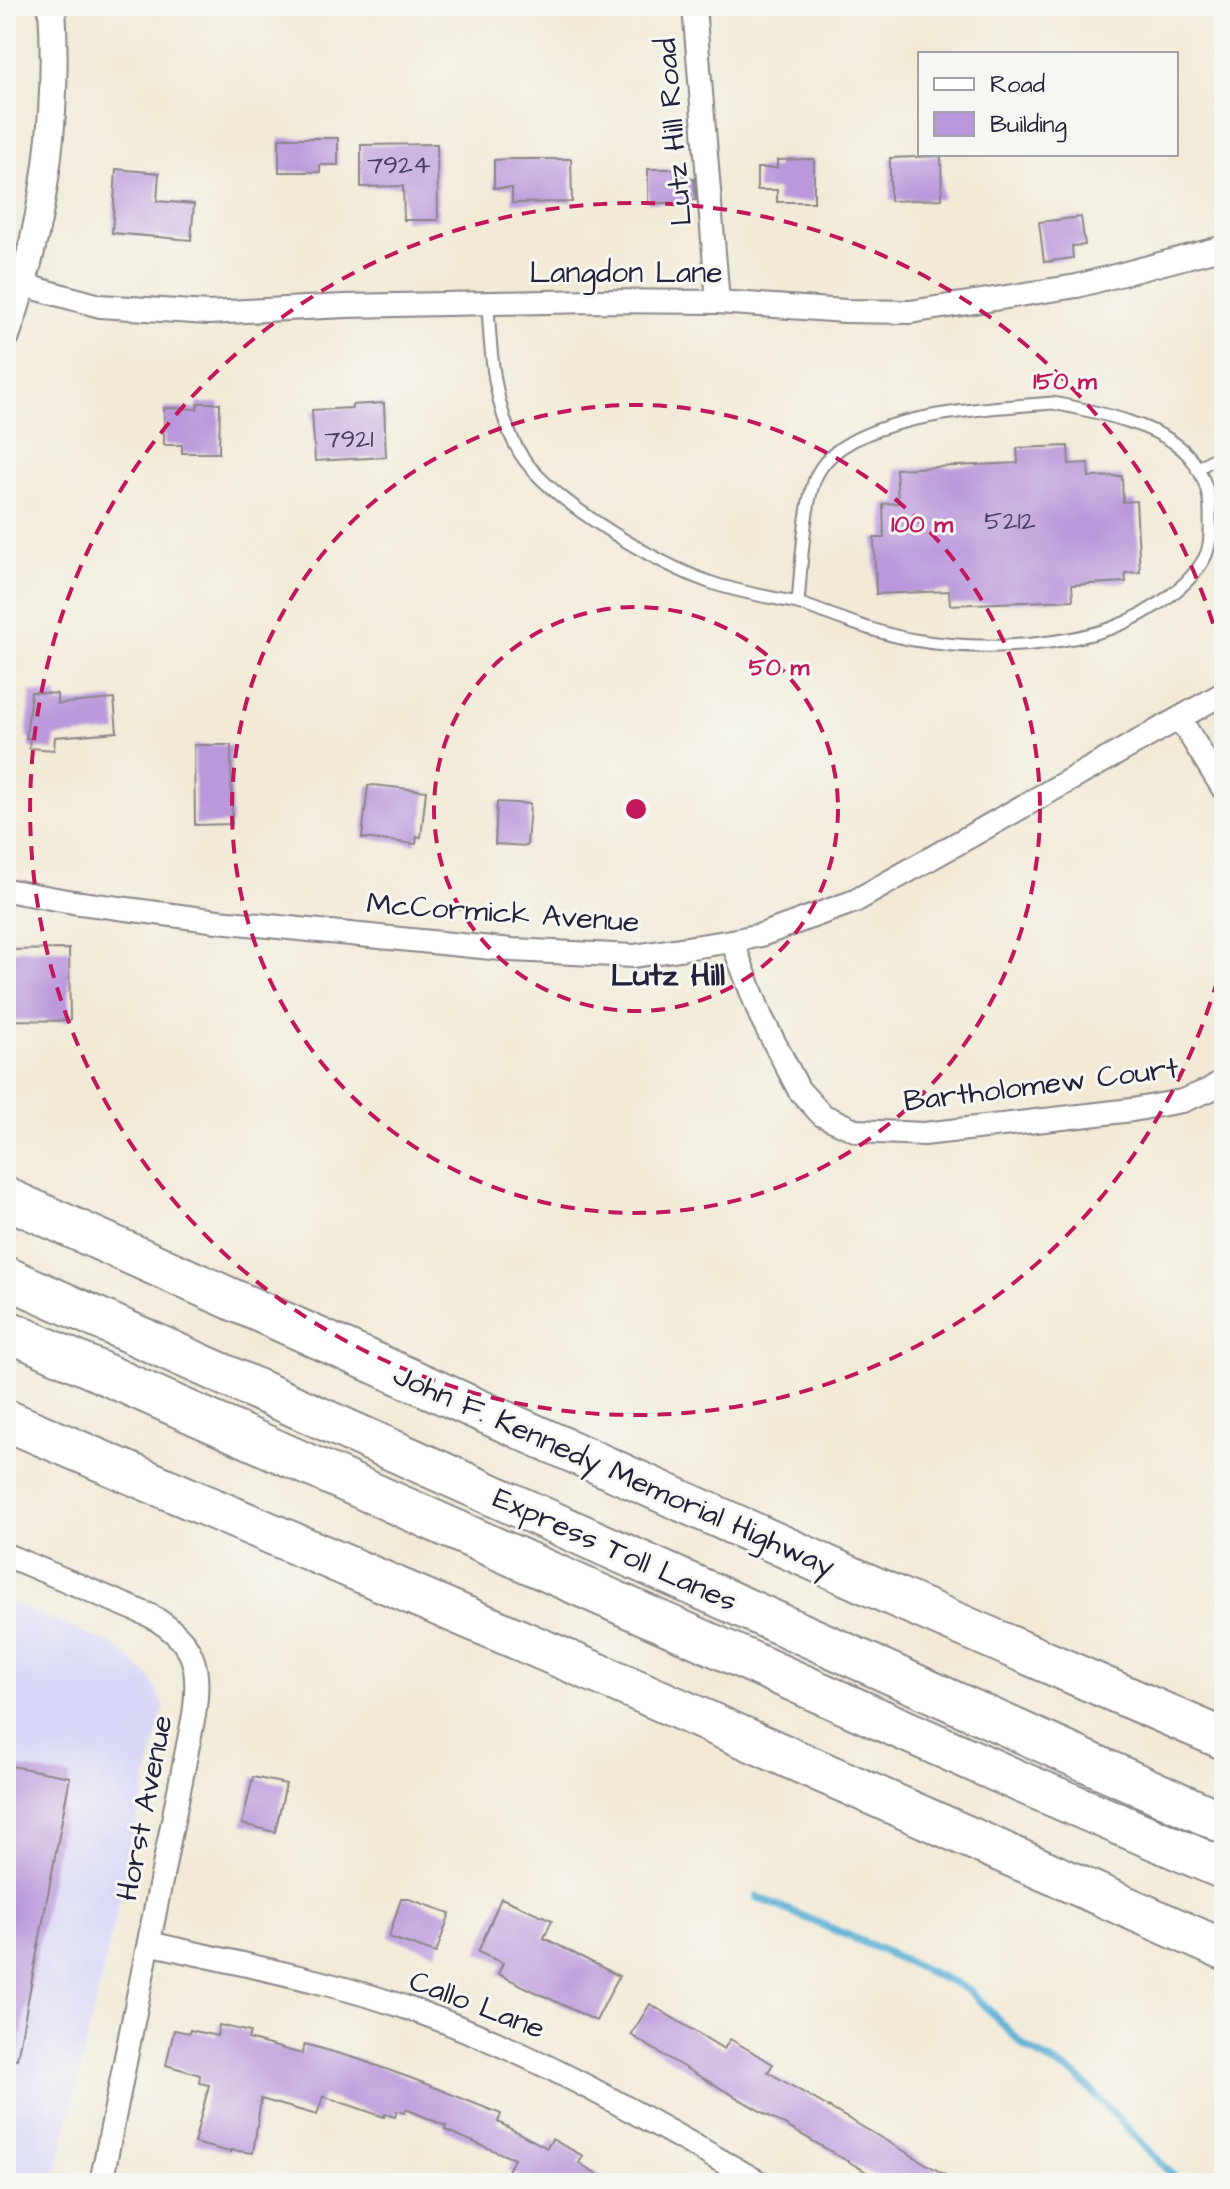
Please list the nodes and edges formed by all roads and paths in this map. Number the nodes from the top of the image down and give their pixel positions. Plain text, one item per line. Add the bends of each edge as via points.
1 (52, 6) edge
2 (694, 6) edge
3 (1224, 247) edge
4 (23, 285) junction
5 (718, 302) junction
6 (488, 304) junction
7 (6, 336) edge
8 (1224, 452) edge
9 (1197, 469) junction
10 (1211, 536) junction
11 (1224, 537) edge
12 (798, 603) junction
13 (1224, 693) edge
14 (1180, 719) junction
15 (1224, 790) edge
16 (6, 890) edge
17 (732, 941) junction
18 (1224, 1080) edge
19 (6, 1198) edge
20 (6, 1277) edge
21 (6, 1330) edge
22 (6, 1420) edge
23 (6, 1555) edge
24 (1224, 1739) edge
25 (1224, 1823) edge
26 (1224, 1869) edge
27 (149, 1943) junction
28 (1224, 1950) edge
29 (101, 2183) edge
30 (760, 2183) edge

1 - 4 street via 55,44 46,173
2 - 5 street, Lutz Hill Road
3 - 5 street, Langdon Lane via 1077,286 910,312
4 - 6 street, Langdon Lane via 100,306 208,313
4 - 7 street
5 - 6 street, Langdon Lane
6 - 12 lane via 490,352 509,427 526,461 547,482 654,556 708,582
8 - 9 lane
9 - 10 lane via 1210,502
9 - 12 lane via 1188,453 1153,431 1053,403 913,419 841,447 819,471 809,506
10 - 11 lane
10 - 12 lane via 1205,558 1157,606 1099,632 1065,639 954,645 911,639
13 - 14 street, McCormick Avenue
14 - 15 street
14 - 17 street, McCormick Avenue via 855,901
16 - 17 street, McCormick Avenue via 218,921 512,950 634,956
17 - 18 street, Bartholomew Court via 761,1017 799,1090 822,1115 857,1131 924,1134 1132,1110 1182,1101
19 - 24 highway, John F. Kennedy Memorial Highway
20 - 25 highway, Express Toll Lanes
21 - 26 highway, Express Toll Lanes
22 - 28 highway
23 - 27 street, Horst Avenue via 151,1616 171,1628 193,1657 198,1688
27 - 29 street, Horst Avenue
27 - 30 street, Callo Lane via 420,2012 553,2067

